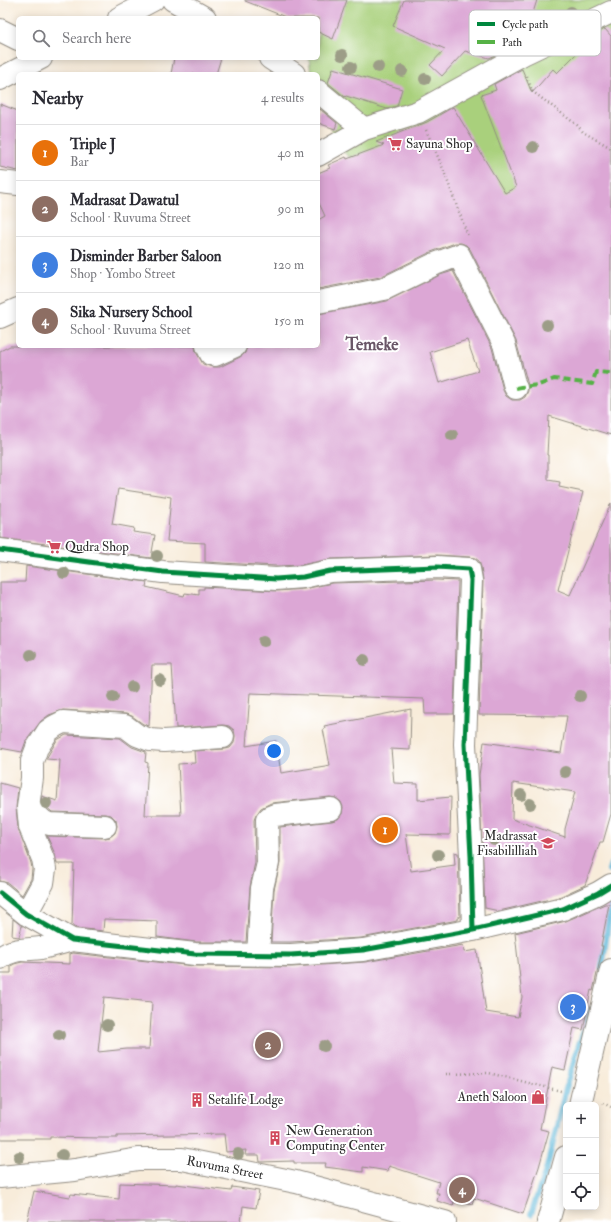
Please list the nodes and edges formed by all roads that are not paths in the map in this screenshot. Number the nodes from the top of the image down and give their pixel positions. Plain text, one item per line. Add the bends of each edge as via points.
1 (153, 0) edge
2 (173, 0) edge
3 (611, 12) edge
4 (123, 16) edge
5 (201, 16) edge
6 (601, 17) edge
7 (0, 30) edge
8 (16, 38) edge
9 (519, 56) edge
10 (38, 60) edge
11 (273, 60) edge
12 (291, 72) edge
13 (0, 79) edge
14 (320, 93) edge
15 (364, 129) junction
16 (320, 154) edge
17 (0, 182) edge
18 (16, 184) edge
19 (320, 302) edge
20 (16, 309) edge
21 (0, 317) edge
22 (209, 348) edge
23 (231, 348) edge
24 (516, 388) dead end
25 (0, 550) edge
26 (222, 737) dead end
27 (28, 807) junction
28 (331, 809) dead end
29 (105, 826) dead end
30 (611, 885) edge
31 (0, 893) edge
32 (26, 914) junction
33 (473, 930) junction
34 (72, 940) junction
35 (258, 955) junction
36 (0, 958) edge
37 (611, 970) edge
38 (582, 1099) edge
39 (563, 1168) edge
40 (0, 1177) edge
41 (445, 1222) edge
42 (548, 1222) edge

1 - 4 street
2 - 5 street
3 - 6 street
7 - 8 street
9 - 15 street via 418,112
10 - 13 street
11 - 12 street
14 - 15 street
15 - 16 street
17 - 18 street
19 - 24 street via 384,289 459,255 504,344
20 - 21 street
22 - 23 street via 211,354 215,355
25 - 33 street via 163,572 276,579 330,571 437,567 469,569 471,580 465,744
26 - 27 street via 150,740 137,736 125,726 63,722 48,731 32,761
27 - 29 street via 42,822 49,824
27 - 32 street via 30,827 45,869 43,883
28 - 35 street via 275,815 267,820 268,863 262,888
30 - 33 street via 563,909
31 - 32 street
32 - 34 street
33 - 35 street via 363,950
34 - 35 street via 195,954
34 - 36 street via 42,948 16,950
37 - 38 street
39 - 42 street
40 - 41 street, Ruvuma Street via 75,1170 138,1159 182,1159 296,1182

